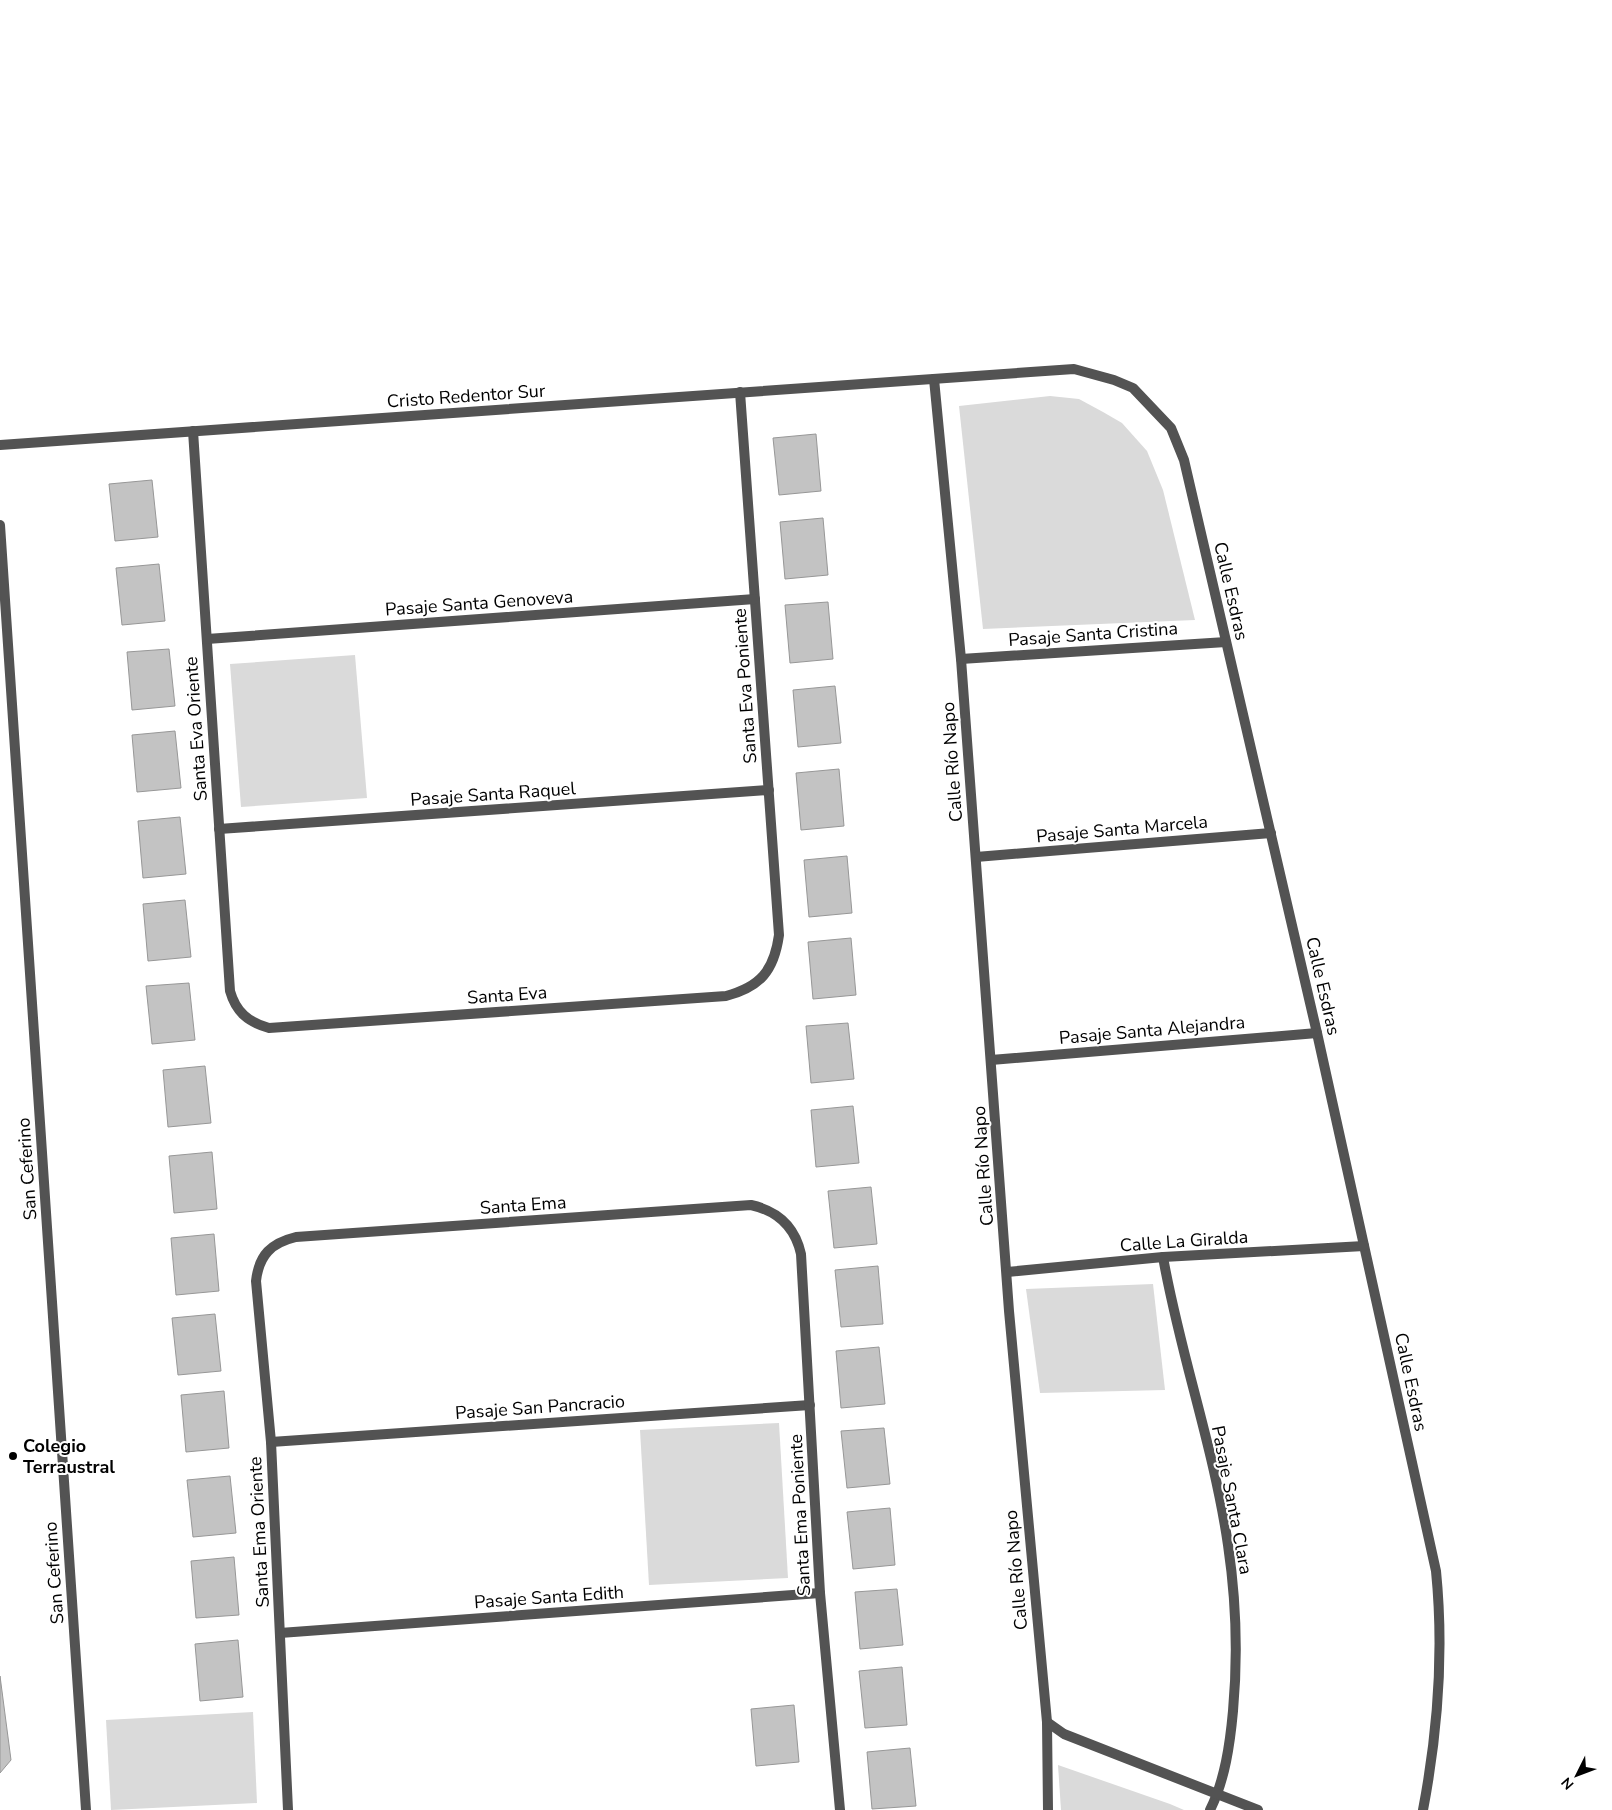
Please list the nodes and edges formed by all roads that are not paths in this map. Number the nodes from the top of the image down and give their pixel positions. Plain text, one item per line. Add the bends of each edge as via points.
1 (934, 379) junction
2 (740, 392) junction
3 (194, 432) junction
4 (0, 445) edge
5 (0, 525) edge
6 (755, 599) junction
7 (207, 639) junction
8 (1226, 642) junction
9 (961, 659) junction
10 (769, 790) junction
11 (219, 829) junction
12 (1271, 833) junction
13 (976, 857) junction
14 (765, 974) joint
15 (247, 1018) joint
16 (1317, 1033) junction
17 (991, 1060) junction
18 (786, 1222) joint
19 (1364, 1246) junction
20 (263, 1255) joint
21 (1163, 1257) junction
22 (1007, 1272) junction
23 (810, 1405) junction
24 (271, 1442) junction
25 (820, 1593) junction
26 (280, 1633) junction
27 (1047, 1722) junction
28 (1218, 1794) junction
29 (86, 1810) edge
30 (288, 1810) edge
31 (840, 1810) edge
32 (1048, 1810) edge
33 (1210, 1810) edge
34 (1258, 1810) edge
35 (1423, 1810) edge

1 - 2 street, Cristo Redentor Sur
1 - 8 street, Calle Esdras via 1074,369 1133,388 1171,428 1184,460
1 - 9 street, Calle Río Napo
2 - 3 street, Cristo Redentor Sur
2 - 6 street, Santa Eva Poniente
3 - 4 street, Cristo Redentor Sur
3 - 7 street, Santa Eva Oriente
5 - 29 street, San Ceferino
6 - 7 street, Pasaje Santa Genoveva
6 - 10 street, Santa Eva Poniente
7 - 11 street, Santa Eva Oriente
8 - 9 street, Pasaje Santa Cristina
8 - 12 street, Calle Esdras
9 - 13 street, Calle Río Napo
10 - 11 street, Pasaje Santa Raquel
10 - 14 street, Santa Eva Poniente via 780,936 773,963
11 - 15 street, Santa Eva Oriente via 230,991 233,1002
12 - 13 street, Pasaje Santa Marcela
12 - 16 street, Calle Esdras
13 - 17 street, Calle Río Napo
14 - 15 street, Santa Eva via 754,985 726,996 269,1028
16 - 17 street, Pasaje Santa Alejandra
16 - 19 street, Calle Esdras
17 - 22 street, Calle Río Napo
18 - 20 street, Santa Ema via 763,1208 750,1205 296,1237 273,1246
18 - 23 street, Santa Ema Poniente via 801,1254
19 - 21 street, Calle La Giralda
19 - 35 street, Calle Esdras via 1436,1571 1440,1608 1441,1667 1430,1776
20 - 24 street, Santa Ema Oriente via 256,1281
21 - 22 street, Calle La Giralda
21 - 28 street, Pasaje Santa Clara via 1222,1514 1232,1578 1236,1678 1228,1746
22 - 27 street, Calle Río Napo
23 - 24 street, Pasaje San Pancracio
23 - 25 street, Santa Ema Poniente
24 - 26 street, Santa Ema Oriente
25 - 26 street, Pasaje Santa Edith
25 - 31 street, Santa Ema Poniente
26 - 30 street, Santa Ema Oriente
27 - 28 street via 1064,1734
27 - 32 street, Calle Río Napo
28 - 33 street, Pasaje Santa Clara
28 - 34 street

